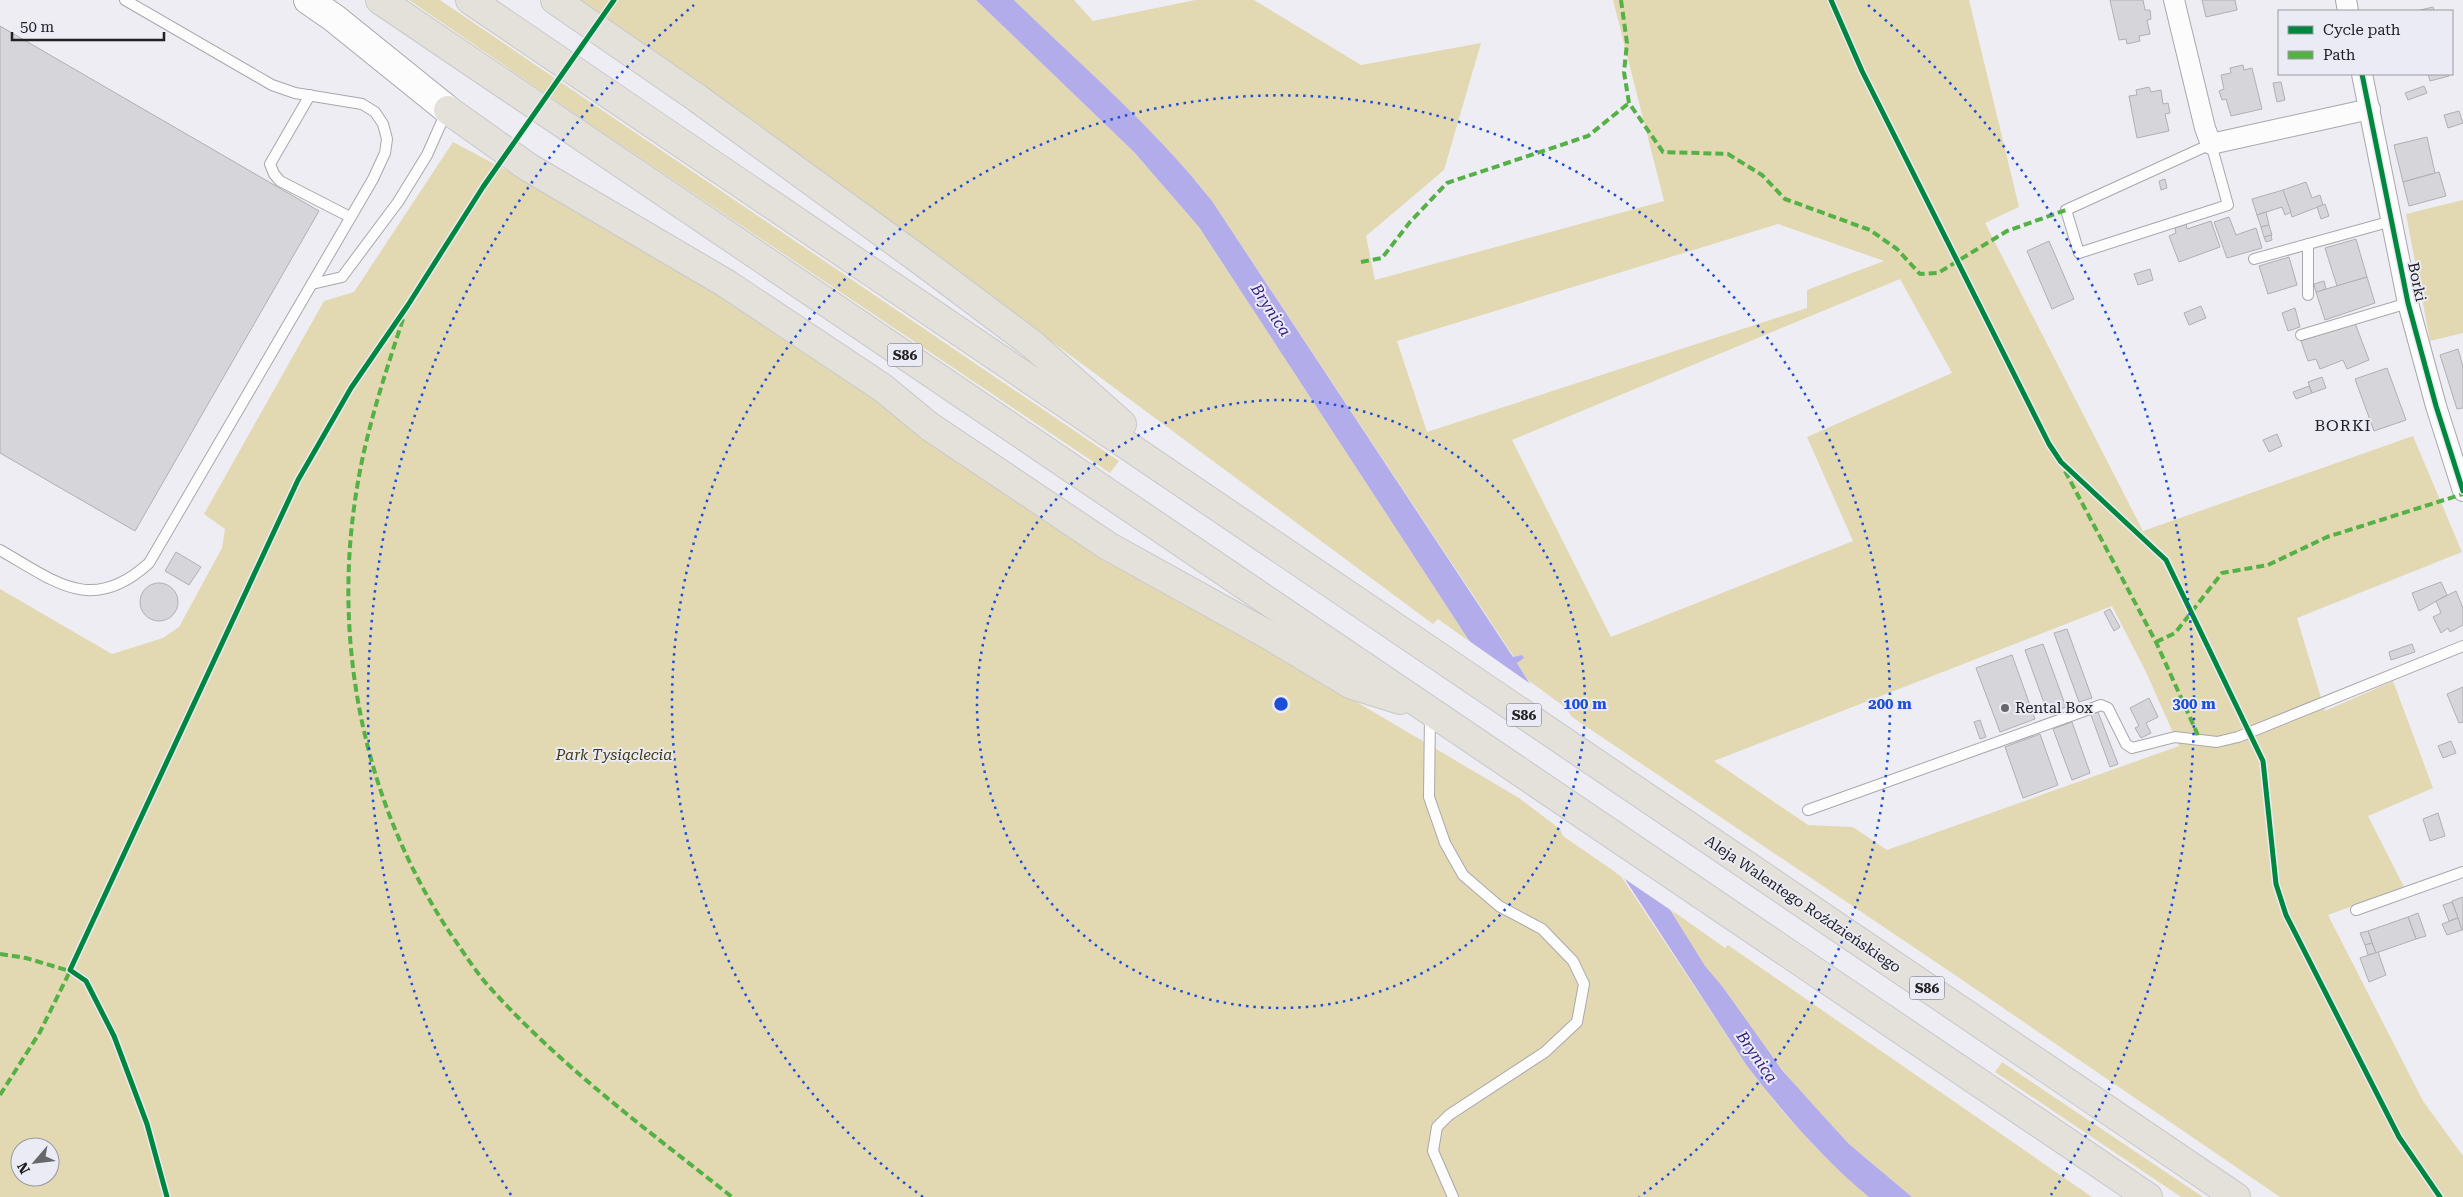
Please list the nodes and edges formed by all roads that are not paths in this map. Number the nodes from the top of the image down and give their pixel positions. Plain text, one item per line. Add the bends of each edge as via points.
1 (125, 0) edge
2 (308, 0) edge
3 (380, 0) edge
4 (470, 0) edge
5 (555, 0) edge
6 (2174, 0) edge
7 (2362, 75) edge
8 (310, 95) junction
9 (2370, 109) junction
10 (448, 110) junction
11 (2211, 144) junction
12 (350, 217) junction
13 (2392, 221) junction
14 (2308, 244) junction
15 (2254, 259) dead end
16 (312, 284) junction
17 (2308, 295) dead end
18 (2408, 303) junction
19 (2301, 335) dead end
20 (2463, 491) edge
21 (1204, 497) junction
22 (0, 550) edge
23 (2463, 646) edge
24 (1430, 710) junction
25 (1808, 810) dead end
26 (2463, 872) edge
27 (2356, 910) dead end
28 (1453, 1197) edge
29 (2148, 1197) edge
30 (2236, 1197) edge

1 - 8 lane via 272,85
2 - 10 main road
3 - 24 highway, S86
4 - 21 highway, S86
5 - 21 highway via 697,98 1032,344
6 - 11 street
7 - 9 street, Borki
8 - 12 lane via 270,164 280,181
8 - 12 lane via 362,104 375,112 383,124 387,139 385,154
9 - 11 street
9 - 13 street, Borki
10 - 16 lane via 427,155 398,202 342,277
10 - 24 highway via 528,167 735,290 883,388 929,426 1108,546 1352,685
11 - 11 lane via 2228,205 2079,252 2066,210
12 - 16 lane
13 - 14 lane
13 - 18 street, Borki
14 - 15 lane
14 - 17 lane
16 - 22 lane via 163,542 136,575 104,589 68,588
18 - 19 lane
18 - 20 street, Borki
21 - 30 highway, Aleja Walentego Roździeńskiego / S86
23 - 25 lane via 2238,737 2217,742 2175,737 2132,748 2126,744 2108,708 2101,705
24 - 28 lane via 1429,797 1445,843 1463,875 1499,906 1542,929 1573,961 1584,984 1577,1022 1545,1052 1449,1115 1437,1127 1432,1151
24 - 29 highway, S86
26 - 27 lane

